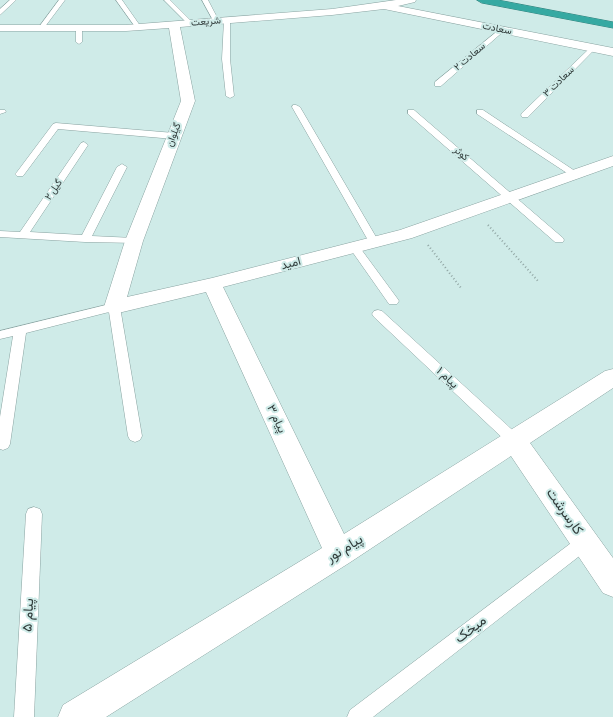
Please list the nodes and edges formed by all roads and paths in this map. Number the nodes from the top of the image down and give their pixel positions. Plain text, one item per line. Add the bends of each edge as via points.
1 (13, 0) edge
2 (62, 0) edge
3 (120, 0) edge
4 (166, 0) edge
5 (205, 0) edge
6 (411, 0) edge
7 (482, 0) edge
8 (381, 6) junction
9 (0, 13) edge
10 (227, 20) junction
11 (216, 21) junction
12 (190, 23) junction
13 (174, 24) junction
14 (613, 25) edge
15 (42, 27) junction
16 (138, 27) junction
17 (0, 28) edge
18 (78, 28) junction
19 (502, 30) junction
20 (79, 42) dead end
21 (593, 48) junction
22 (613, 52) edge
23 (438, 84) dead end
24 (230, 96) dead end
25 (296, 107) dead end
26 (410, 112) dead end
27 (480, 112) dead end
28 (525, 116) dead end
29 (174, 136) junction
30 (84, 145) dead end
31 (613, 161) edge
32 (122, 166) dead end
33 (20, 174) dead end
34 (576, 175) junction
35 (511, 197) junction
36 (475, 210) junction
37 (417, 230) junction
38 (0, 234) edge
39 (23, 235) junction
40 (85, 239) junction
41 (559, 240) dead end
42 (134, 241) junction
43 (374, 242) junction
44 (354, 247) junction
45 (538, 282) dead end
46 (212, 284) junction
47 (461, 288) dead end
48 (393, 301) dead end
49 (114, 307) junction
50 (378, 314) dead end
51 (20, 330) junction
52 (0, 335) edge
53 (613, 377) edge
54 (135, 436) dead end
55 (515, 441) junction
56 (3, 444) dead end
57 (34, 514) dead end
58 (585, 542) junction
59 (340, 553) junction
60 (613, 584) edge
61 (24, 717) edge
62 (75, 717) edge
63 (357, 717) edge

1 - 9 lane
2 - 15 lane
3 - 16 lane
4 - 12 lane
5 - 11 lane
6 - 8 street, شریعت
7 - 14 highway
8 - 10 street, شریعت
8 - 19 street, سعادت
10 - 11 street, شریعت
10 - 24 lane via 226,59
11 - 12 street, شریعت
12 - 13 street, شریعت
13 - 16 street, شریعت
13 - 29 street, گیلوان via 188,101
15 - 17 street, شریعت
15 - 18 street, شریعت
16 - 18 street, شریعت
18 - 20 lane
19 - 21 street, سعادت
19 - 23 lane, سعادت ۲
21 - 22 street, سعادت
21 - 28 lane, سعادت ۳
25 - 43 lane
26 - 35 lane, کوثر
27 - 34 lane
29 - 33 lane via 56,126
29 - 42 street, گیلوان
30 - 39 lane, گیل ۲
31 - 34 street, امید
32 - 40 lane
34 - 35 street, امید
35 - 36 street, امید
35 - 41 lane, کوثر
36 - 37 street, امید
36 - 45 path
37 - 43 street, امید
37 - 47 path
38 - 39 lane
39 - 40 lane
40 - 42 lane
42 - 49 street, گیلوان
43 - 44 street, امید
44 - 46 street, امید
44 - 48 lane
46 - 49 street, امید
46 - 59 street, پیام ۳
49 - 51 lane, امید
49 - 54 lane
50 - 55 lane, پیام ۱
51 - 52 lane, امید
51 - 56 lane
53 - 55 street, پیام نور
55 - 58 street, کارسرشت
55 - 59 street, پیام نور
57 - 61 lane, پیام ۵
58 - 60 street, کارسرشت
58 - 63 lane, میخک
59 - 62 street, پیام نور

